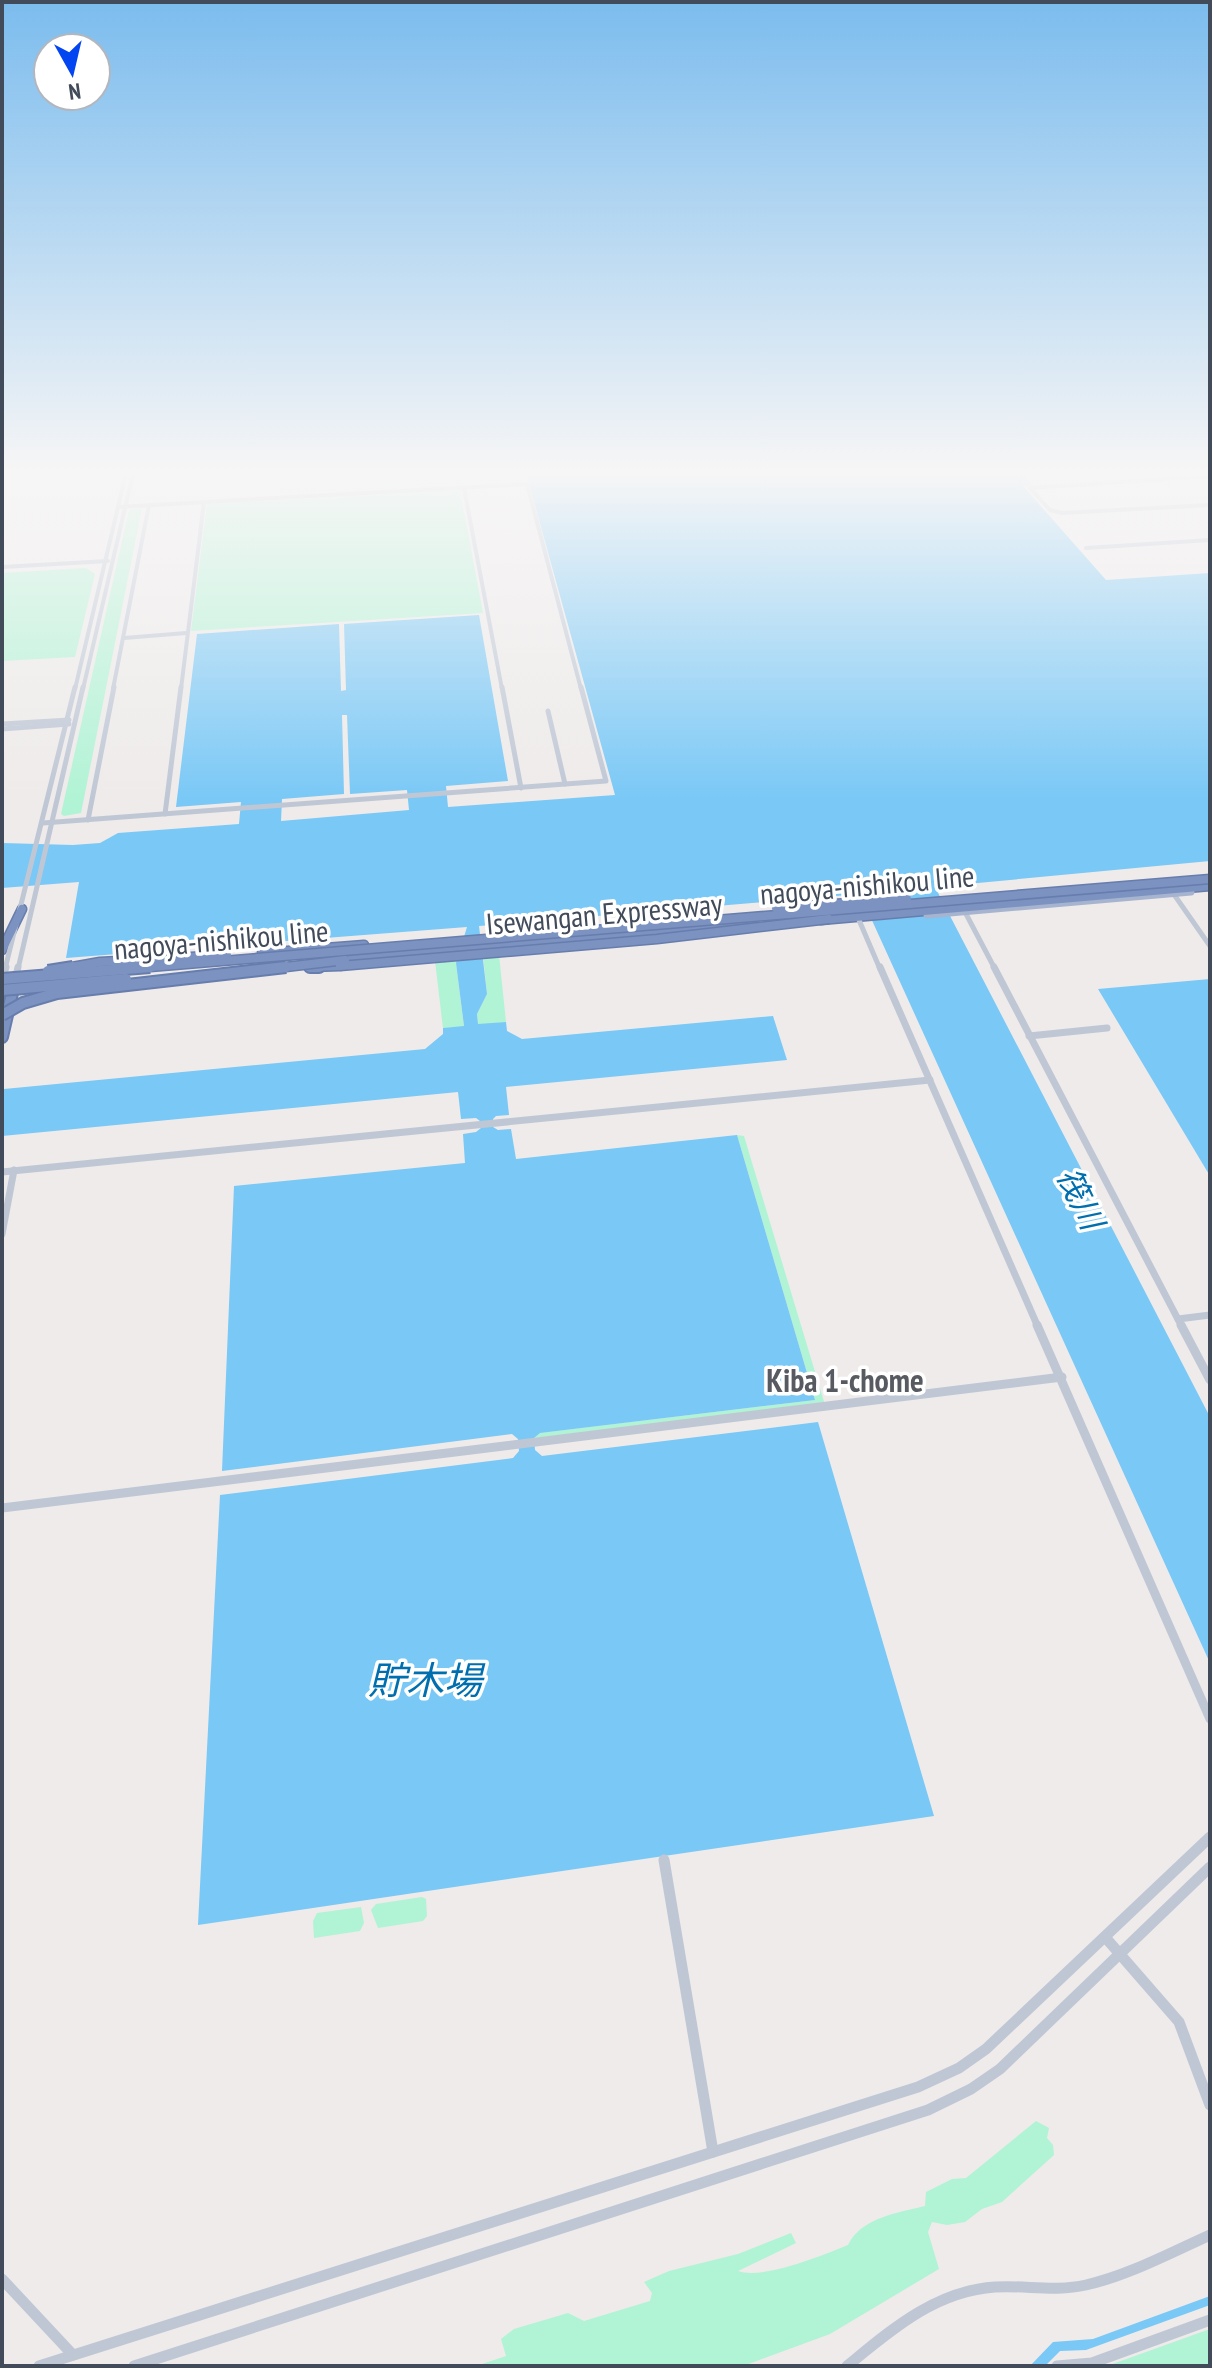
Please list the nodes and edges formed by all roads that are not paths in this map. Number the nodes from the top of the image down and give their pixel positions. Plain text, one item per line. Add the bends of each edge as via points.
1 (101, 580) edge
2 (109, 580) edge
3 (135, 580) edge
4 (193, 580) edge
5 (481, 580) edge
6 (552, 580) edge
7 (186, 633) junction
8 (124, 638) junction
9 (548, 711) dead end
10 (66, 722) junction
11 (75, 722) junction
12 (2, 727) edge
13 (565, 784) junction
14 (521, 788) junction
15 (165, 814) junction
16 (88, 820) junction
17 (53, 822) junction
18 (43, 823) junction
19 (1210, 878) edge
20 (1151, 885) junction
21 (1210, 888) edge
22 (1173, 893) junction
23 (22, 909) junction
24 (965, 912) junction
25 (829, 919) junction
26 (859, 920) junction
27 (496, 942) junction
28 (1210, 946) edge
29 (2, 950) edge
30 (351, 959) junction
31 (254, 971) junction
32 (2, 981) edge
33 (14, 985) junction
34 (2, 990) edge
35 (2, 1015) edge
36 (1107, 1028) dead end
37 (1029, 1036) junction
38 (2, 1037) edge
39 (930, 1080) junction
40 (14, 1170) junction
41 (2, 1172) edge
42 (2, 1234) edge
43 (1210, 1315) edge
44 (1178, 1319) junction
45 (1062, 1377) junction
46 (1210, 1380) edge
47 (2, 1508) edge
48 (1210, 1719) edge
49 (1210, 1837) edge
50 (664, 1860) dead end
51 (1210, 1867) edge
52 (1105, 1937) junction
53 (1120, 1955) junction
54 (1210, 2105) edge
55 (713, 2152) junction
56 (1210, 2235) edge
57 (2, 2279) edge
58 (1210, 2320) edge
59 (73, 2355) junction
60 (39, 2366) edge
61 (134, 2366) edge
62 (847, 2366) edge
63 (1057, 2366) edge

1 - 10 street
2 - 11 street
3 - 8 street
4 - 7 street
5 - 14 street
6 - 13 street via 606,781
7 - 8 street
7 - 15 street
8 - 16 street
9 - 13 street
10 - 11 street
10 - 12 street
10 - 18 street
11 - 17 street
13 - 14 street
14 - 15 street
15 - 16 street
16 - 17 street
17 - 18 street
17 - 33 street
18 - 23 street
19 - 20 highway, Isewangan Expressway, bridge
19 - 27 main road, nagoya-nishikou line, bridge
20 - 27 highway, Isewangan Expressway, bridge
20 - 27 highway, bridge via 851,902 566,927
21 - 22 main road, nagoya-nishikou line
21 - 25 highway, Isewangan Expressway
22 - 24 main road, nagoya-nishikou line
22 - 28 street
23 - 29 highway
23 - 32 street
24 - 26 main road, nagoya-nishikou line
24 - 37 street
25 - 30 highway, Isewangan Expressway, bridge
25 - 31 highway, bridge via 657,939
26 - 27 main road, nagoya-nishikou line
26 - 39 street
27 - 31 main road, nagoya-nishikou line, bridge via 443,954
27 - 32 highway, Isewangan Expressway, bridge
27 - 33 main road, nagoya-nishikou line, bridge
27 - 34 highway, bridge via 86,963
30 - 34 highway, Isewangan Expressway, bridge
30 - 35 highway, bridge via 57,993
31 - 33 main road, nagoya-nishikou line
32 - 33 main road, nagoya-nishikou line
33 - 34 street
33 - 38 highway
36 - 37 street
37 - 44 street
39 - 40 street
39 - 45 street
40 - 41 street
40 - 42 street
43 - 44 street
44 - 46 street
45 - 47 street
45 - 48 street
49 - 52 street
50 - 55 street
51 - 53 street
52 - 53 street
52 - 55 street via 959,2068 918,2087
53 - 54 street via 1179,2022
53 - 61 street via 1000,2069 928,2110
55 - 59 street
56 - 62 street via 1087,2285 1055,2291 994,2287 937,2301
57 - 59 street
58 - 63 street via 1092,2363
59 - 60 street

